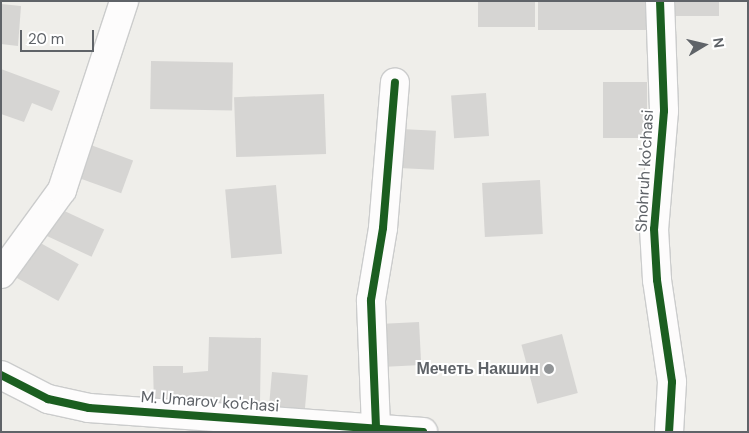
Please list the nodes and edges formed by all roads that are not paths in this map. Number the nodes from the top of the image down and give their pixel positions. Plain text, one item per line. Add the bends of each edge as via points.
1 (124, 1) edge
2 (660, 1) edge
3 (395, 82) dead end
4 (1, 274) edge
5 (1, 375) edge
6 (376, 427) junction
7 (423, 432) edge
8 (669, 432) edge

1 - 4 street via 62,190
2 - 8 street, Shohruh ko'chasi via 664,111 654,229 656,280 672,382
3 - 6 street via 383,228 371,300
5 - 6 street, M. Umarov ko'chasi via 48,399 89,408
6 - 7 street, M. Umarov ko'chasi

